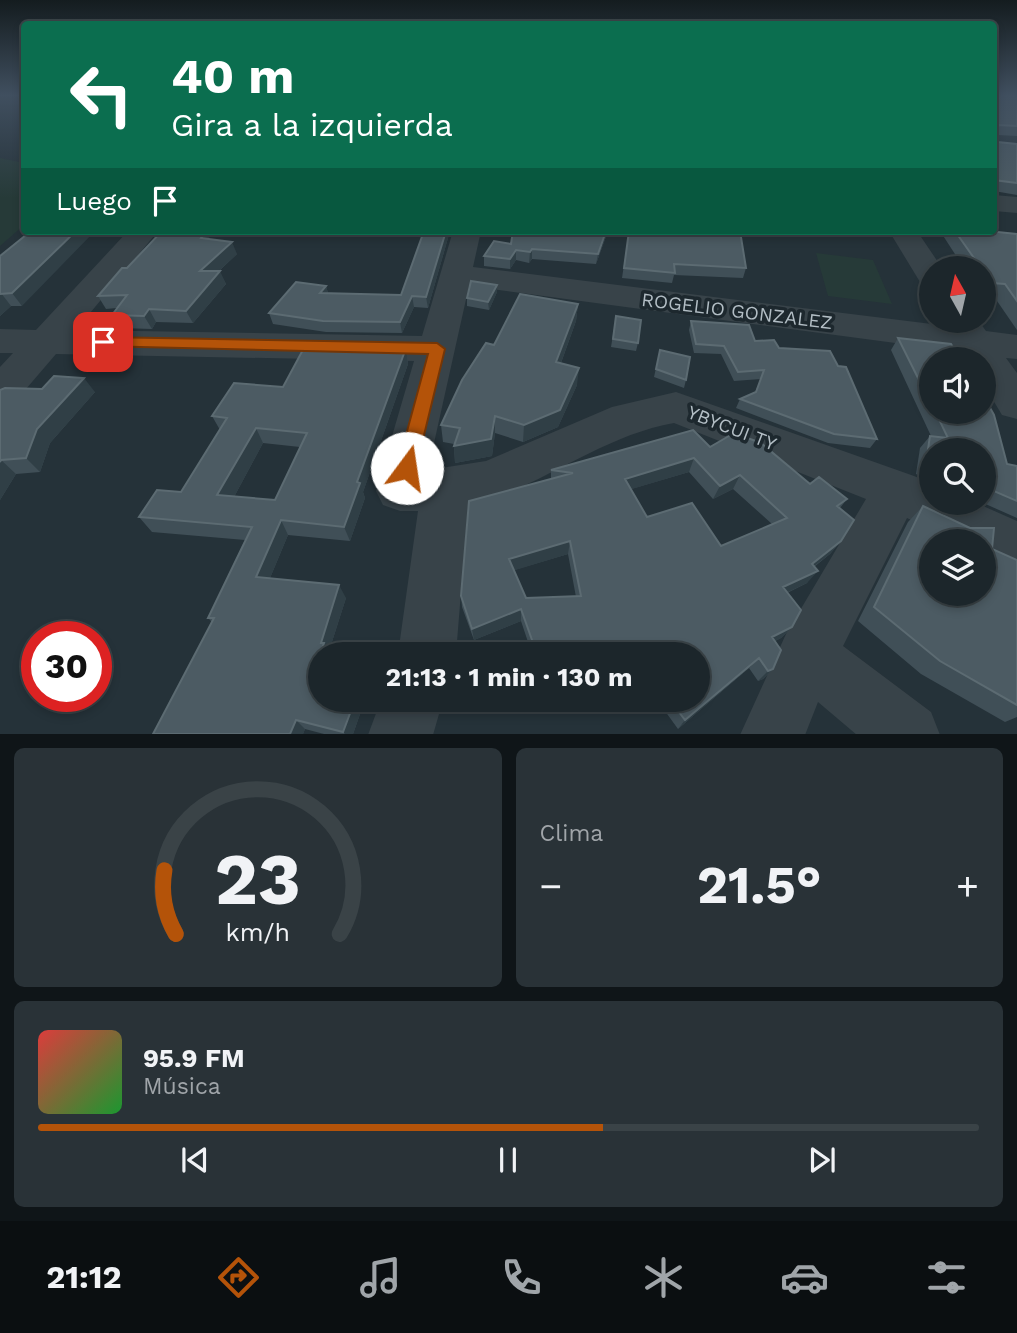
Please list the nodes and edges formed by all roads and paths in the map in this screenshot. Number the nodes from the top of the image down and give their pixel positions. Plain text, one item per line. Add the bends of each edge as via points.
1 (997, 203) edge
2 (1017, 205) edge
3 (140, 235) edge
4 (466, 235) edge
5 (906, 235) edge
6 (919, 256) edge
7 (457, 275) junction
8 (919, 325) edge
9 (968, 333) edge
10 (975, 333) edge
11 (0, 341) edge
12 (47, 341) junction
13 (1017, 347) edge
14 (437, 349) junction
15 (0, 393) edge
16 (1017, 404) edge
17 (423, 491) junction
18 (897, 491) junction
19 (1017, 546) edge
20 (427, 642) edge
21 (807, 655) junction
22 (408, 712) edge
23 (400, 734) edge
24 (772, 734) edge
25 (908, 734) edge

1 - 2 street
3 - 12 street
4 - 7 street
5 - 6 street
7 - 8 street, ROGELIO GONZALEZ
7 - 14 street
9 - 16 street
10 - 13 street, ROGELIO GONZALEZ
11 - 12 street
12 - 14 street
12 - 15 street
14 - 17 street
17 - 18 street, YBYCUI TY via 487,481 646,410 676,407
17 - 20 street
18 - 19 street, YBYCUI TY
18 - 21 street
21 - 24 street
21 - 25 street
22 - 23 street

